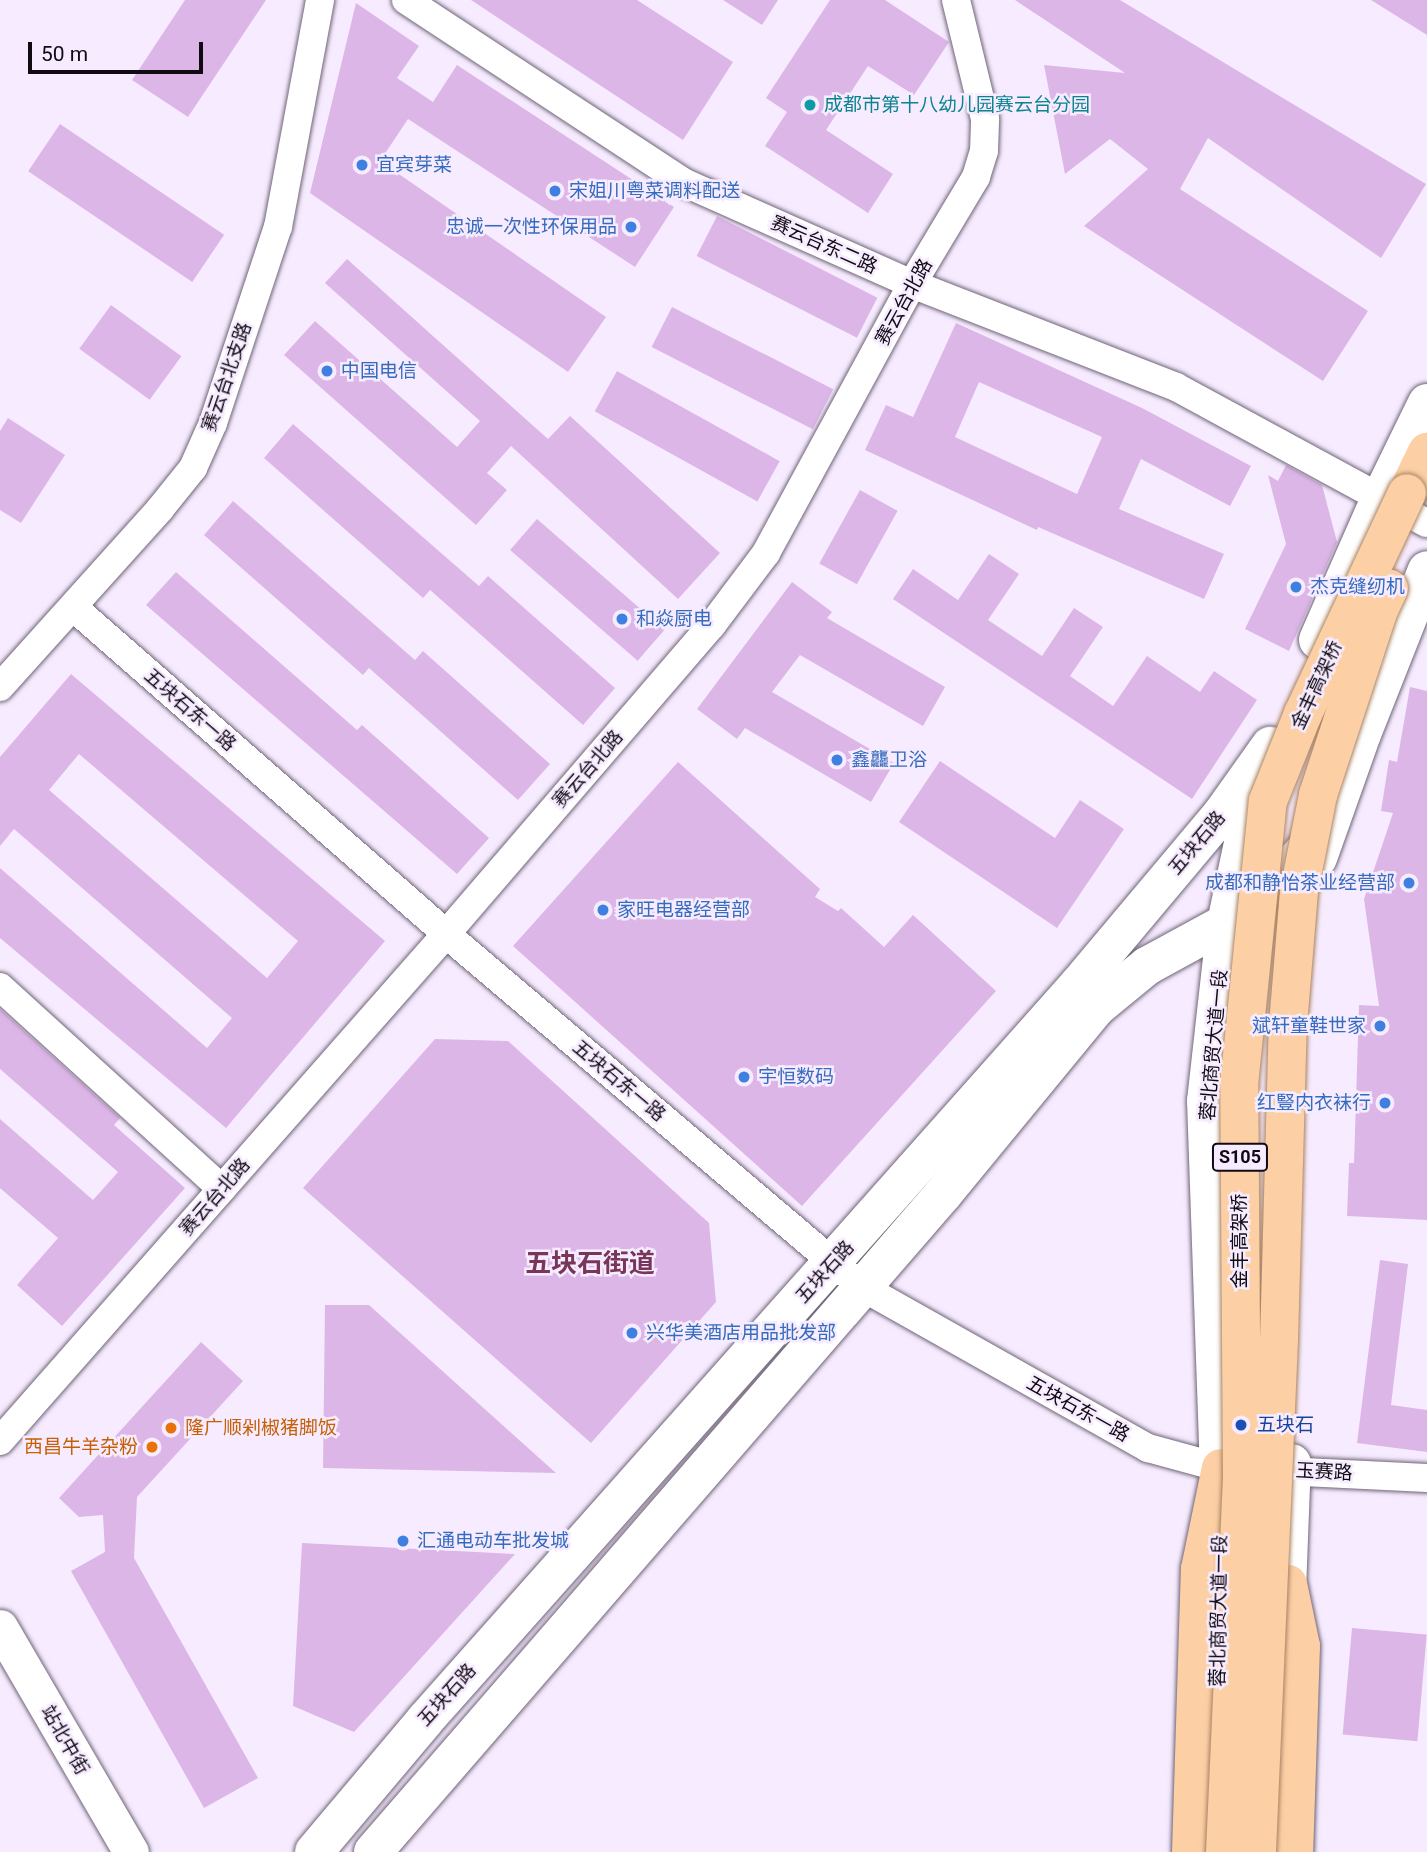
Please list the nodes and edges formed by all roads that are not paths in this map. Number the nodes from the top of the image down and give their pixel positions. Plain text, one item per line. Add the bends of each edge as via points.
1 (320, 0) edge
2 (405, 0) edge
3 (956, 0) edge
4 (912, 284) junction
5 (1427, 403) edge
6 (1427, 452) edge
7 (1410, 506) edge
8 (1427, 570) edge
9 (73, 607) junction
10 (0, 687) edge
11 (1270, 746) junction
12 (1329, 824) junction
13 (1226, 923) junction
14 (446, 934) junction
15 (0, 986) edge
16 (222, 1189) junction
17 (847, 1275) junction
18 (0, 1441) edge
19 (1221, 1468) junction
20 (1292, 1470) junction
21 (1427, 1478) edge
22 (1288, 1584) junction
23 (0, 1627) edge
24 (131, 1852) edge
25 (314, 1852) edge
26 (373, 1852) edge
27 (1191, 1852) edge
28 (1213, 1852) edge
29 (1226, 1852) edge
30 (1257, 1852) edge
31 (1270, 1852) edge
32 (1293, 1852) edge

1 - 9 street, 赛云台北支路 via 278,227 213,423 192,468
2 - 4 street, 赛云台东二路 via 685,183
3 - 4 street, 赛云台北路 via 985,119 984,151 976,177
4 - 7 street, 赛云台东二路 via 1176,387
4 - 14 street, 赛云台北路 via 766,553 712,625
5 - 7 main road, 蓉北商贸大道一段
6 - 7 highway
7 - 11 main road, 蓉北商贸大道一段
7 - 29 highway, 金丰高架桥 / S105, bridge via 1303,714 1268,802 1239,1085 1242,1478
7 - 30 highway, 金丰高架桥 / S105, bridge via 1318,795 1298,891 1288,1025
8 - 12 main road
9 - 10 street, 赛云台北支路
9 - 14 street, 五块石东一路
11 - 13 main road, 蓉北商贸大道一段 via 1256,783
11 - 17 main road, 五块石路 via 1221,815 1079,984
12 - 13 main road, 五块石路 via 1276,881
12 - 20 main road via 1309,883
13 - 17 main road, 五块石路 via 1147,966 1097,1007
13 - 19 main road, 蓉北商贸大道一段 via 1206,1101
14 - 16 street, 赛云台北路
14 - 17 street, 五块石东一路
15 - 16 street
16 - 18 street, 赛云台北路
17 - 19 street, 五块石东一路 via 1148,1448
17 - 25 main road, 五块石路 via 425,1720
17 - 26 main road, 五块石路
19 - 20 street, 玉赛路
19 - 27 highway via 1200,1569
19 - 28 main road, 蓉北商贸大道一段
20 - 21 street, 玉赛路
20 - 22 main road
22 - 31 main road
22 - 32 highway via 1301,1646
23 - 24 street, 站北中街

